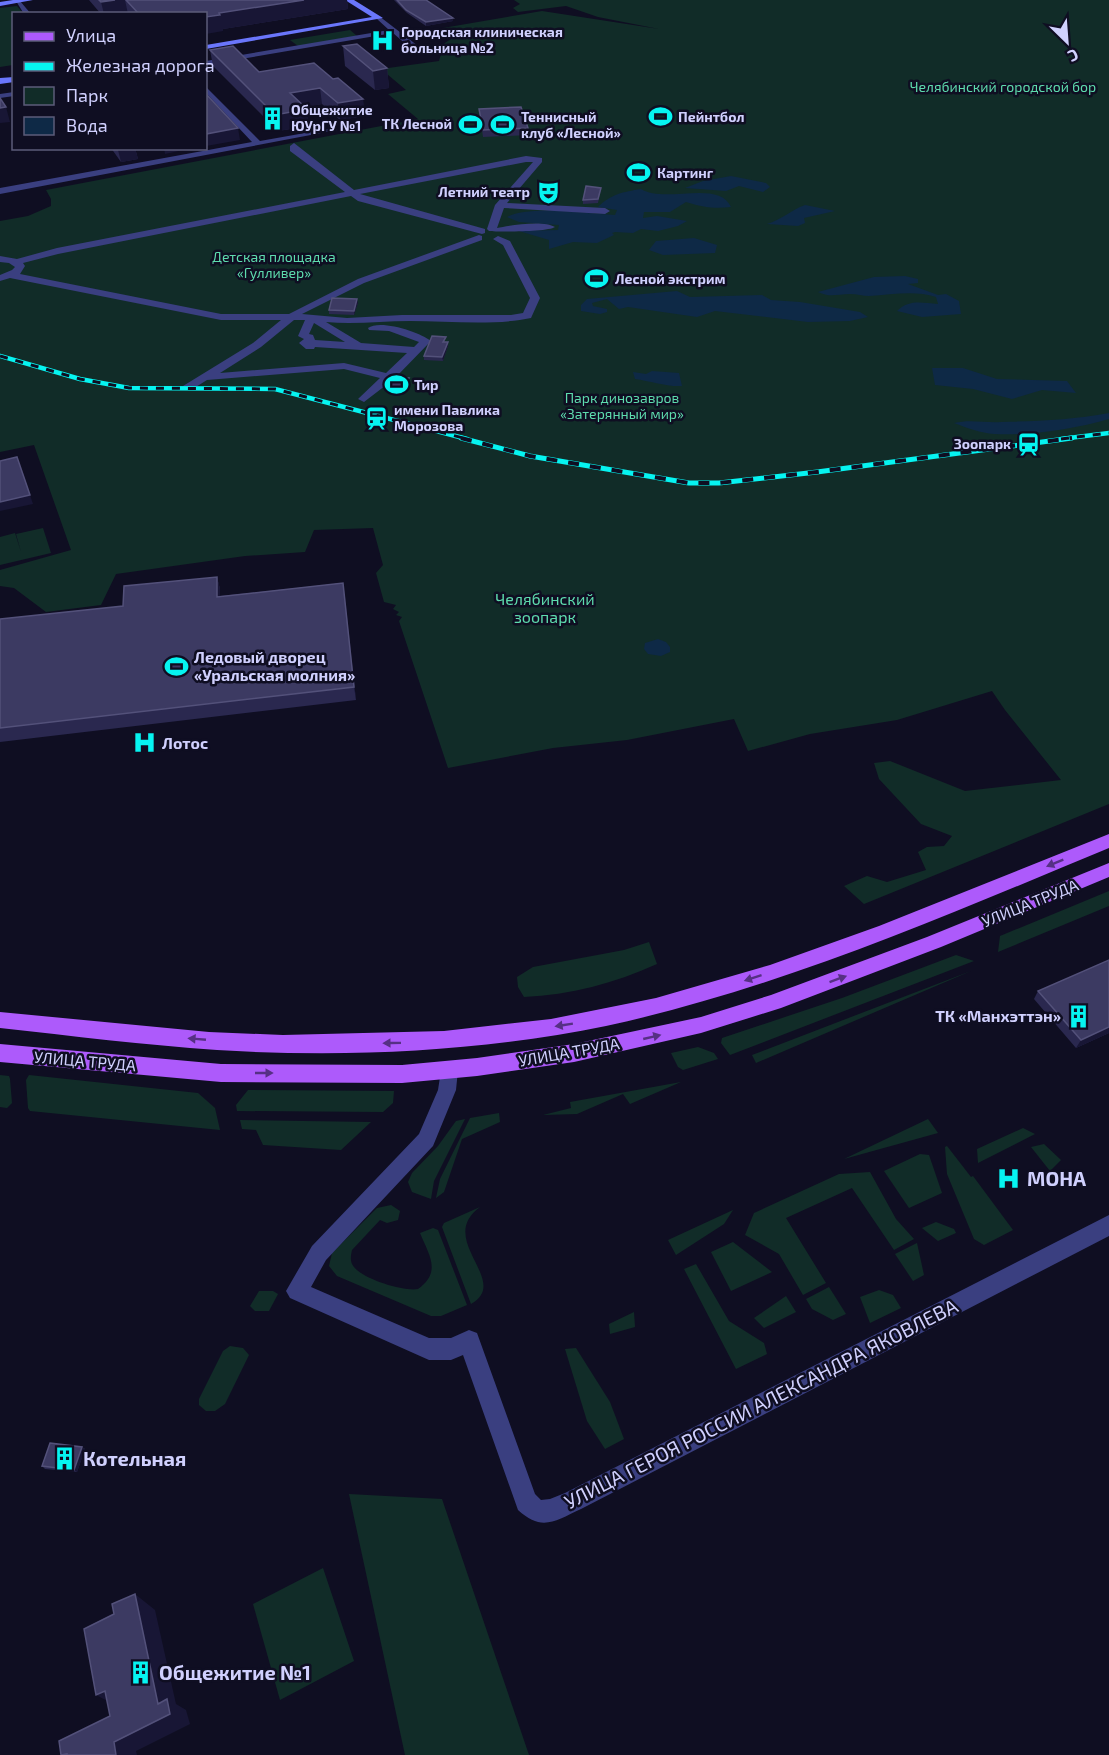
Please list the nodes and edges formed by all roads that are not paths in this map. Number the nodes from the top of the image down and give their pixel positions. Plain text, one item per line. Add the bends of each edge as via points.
1 (29, 0) edge
2 (350, 0) edge
3 (18, 2) junction
4 (0, 4) edge
5 (26, 12) edge
6 (375, 16) junction
7 (339, 22) junction
8 (396, 31) junction
9 (207, 41) edge
10 (207, 47) edge
11 (419, 51) dead end
12 (207, 63) edge
13 (207, 90) edge
14 (333, 130) dead end
15 (257, 143) junction
16 (294, 146) dead end
17 (0, 191) edge
18 (355, 195) junction
19 (500, 206) junction
20 (605, 212) dead end
21 (550, 227) dead end
22 (497, 233) junction
23 (481, 236) junction
24 (0, 259) edge
25 (17, 268) junction
26 (0, 278) edge
27 (310, 317) junction
28 (449, 318) junction
29 (287, 319) junction
30 (347, 321) junction
31 (426, 341) junction
32 (361, 347) junction
33 (376, 347) junction
34 (417, 350) junction
35 (357, 369) junction
36 (205, 377) junction
37 (390, 377) junction
38 (187, 388) dead end
39 (364, 399) dead end
40 (1109, 841) edge
41 (1109, 870) edge
42 (0, 1020) edge
43 (450, 1040) junction
44 (0, 1053) edge
45 (449, 1070) junction
46 (1109, 1225) edge

1 - 3 main road
2 - 6 main road
3 - 4 main road
3 - 5 street
6 - 7 main road
6 - 8 street
7 - 9 main road
7 - 10 main road
8 - 11 street
8 - 12 street
13 - 15 street
14 - 15 street
15 - 17 street
16 - 18 street
18 - 19 street via 539,160
18 - 23 street
18 - 25 street
19 - 20 street
19 - 22 street
21 - 22 street via 519,227
22 - 23 street
22 - 28 street via 507,243 535,298 526,316
23 - 29 street via 362,281
24 - 25 street
25 - 26 street
25 - 29 street via 221,317
27 - 29 street
27 - 30 street
27 - 32 street
27 - 32 street via 303,336 309,337 308,344
28 - 30 street
28 - 31 street
29 - 36 street via 257,345
30 - 31 street via 362,328 390,328
31 - 34 street
32 - 33 street
33 - 34 street
33 - 35 street
34 - 37 street
35 - 36 street via 344,366
35 - 37 street
36 - 38 street
37 - 39 street
40 -> 43 main road, УЛИЦА ТРУДА via 845,946 707,993 607,1017
45 -> 41 main road, УЛИЦА ТРУДА via 574,1053 701,1025 840,979
43 -> 42 main road, УЛИЦА ТРУДА via 227,1042
43 - 45 main road
44 -> 45 main road, УЛИЦА ТРУДА via 221,1073 402,1074
45 - 46 street, УЛИЦА ГЕРОЯ РОССИИ АЛЕКСАНДРА ЯКОВЛЕВА via 447,1090 426,1140 319,1253 297,1291 429,1349 451,1349 469,1341 526,1502 537,1512 573,1501

